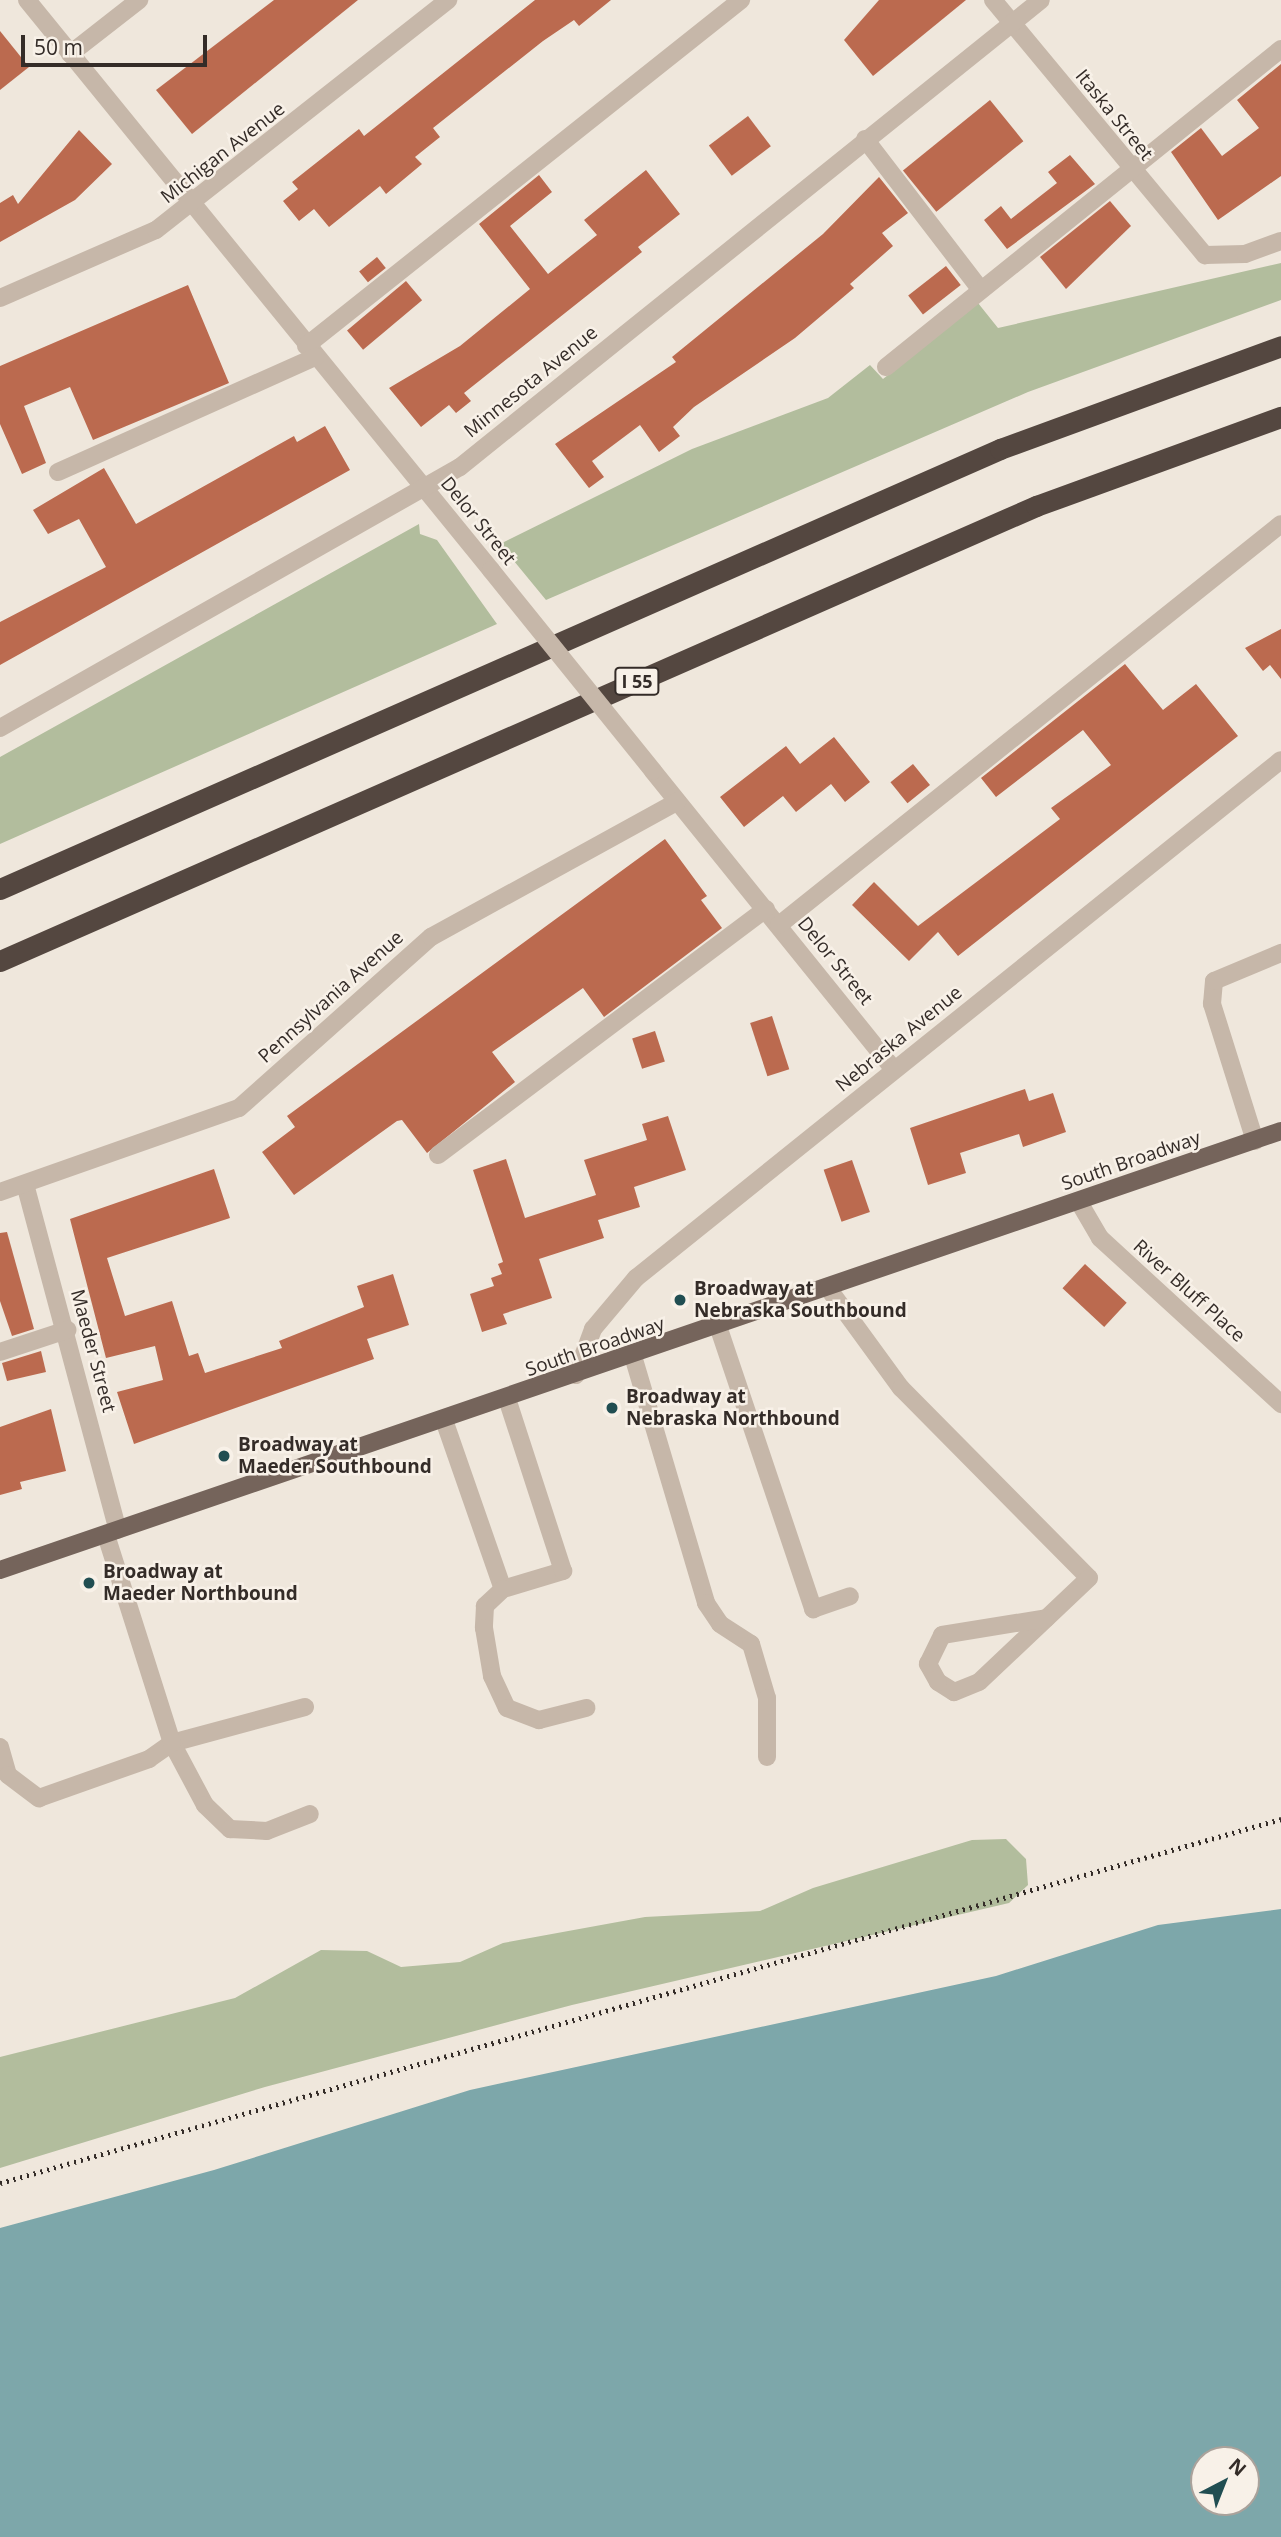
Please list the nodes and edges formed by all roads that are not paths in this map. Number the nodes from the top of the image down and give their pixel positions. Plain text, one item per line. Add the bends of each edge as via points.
1 (27, 0) edge
2 (139, 0) edge
3 (448, 0) edge
4 (741, 0) edge
5 (993, 0) edge
6 (1041, 0) edge
7 (1012, 23) junction
8 (1281, 49) edge
9 (70, 54) junction
10 (865, 139) junction
11 (1131, 169) junction
12 (192, 206) junction
13 (1281, 241) edge
14 (981, 290) junction
15 (0, 298) edge
16 (1281, 346) edge
17 (311, 351) junction
18 (886, 367) dead end
19 (1281, 416) edge
20 (58, 472) dead end
21 (425, 489) junction
22 (1281, 524) edge
23 (0, 728) edge
24 (1281, 760) edge
25 (677, 802) junction
26 (0, 889) edge
27 (766, 909) junction
28 (779, 925) junction
29 (1281, 953) edge
30 (0, 961) edge
31 (894, 1070) junction
32 (1281, 1131) edge
33 (1255, 1141) junction
34 (438, 1156) dead end
35 (25, 1184) junction
36 (0, 1192) edge
37 (1079, 1202) junction
38 (828, 1288) junction
39 (718, 1326) junction
40 (67, 1330) junction
41 (0, 1352) edge
42 (633, 1356) junction
43 (576, 1375) junction
44 (507, 1399) junction
45 (1281, 1404) edge
46 (444, 1420) junction
47 (112, 1533) junction
48 (0, 1570) edge
49 (503, 1589) junction
50 (850, 1596) dead end
51 (1047, 1618) junction
52 (305, 1707) dead end
53 (586, 1708) dead end
54 (172, 1743) junction
55 (0, 1747) edge
56 (767, 1757) dead end
57 (310, 1814) dead end

1 - 9 street, Delor Street
2 - 9 street
3 - 12 street, Michigan Avenue
4 - 17 street
5 - 7 street, Itaska Street
6 - 7 street, Minnesota Avenue
7 - 10 street, Minnesota Avenue
7 - 11 street, Itaska Street
8 - 11 street
9 - 12 street, Delor Street
10 - 14 street
10 - 21 street, Minnesota Avenue
11 - 13 street, Itaska Street via 1205,255 1245,254
11 - 14 street
12 - 15 street, Michigan Avenue via 156,230
12 - 17 street, Delor Street
14 - 18 street
16 - 26 highway via 975,459
17 - 20 street
17 - 21 street, Delor Street
19 - 30 highway, I 55 via 1035,506
21 - 23 street, Minnesota Avenue
21 - 25 street, Delor Street, bridge
22 - 28 street
24 - 31 street, Nebraska Avenue
25 - 27 street, Delor Street
25 - 35 street, Pennsylvania Avenue via 431,937 239,1108
27 - 28 street, Delor Street
27 - 34 street
28 - 31 street, Delor Street
29 - 33 street via 1214,981 1212,1004
31 - 43 street, Nebraska Avenue via 636,1278 593,1329
32 - 33 main road, South Broadway
33 - 37 main road, South Broadway
35 - 36 street, Pennsylvania Avenue
35 - 40 street, Maeder Street
37 - 38 main road, South Broadway
37 - 45 street, River Bluff Place via 1100,1238
38 - 39 main road, South Broadway
38 - 51 street via 901,1388 1089,1578
39 - 42 main road, South Broadway
39 - 50 street via 813,1609
40 - 41 street
40 - 47 street, Maeder Street
42 - 43 main road, South Broadway
42 - 56 street via 706,1603 720,1624 751,1644 767,1698
43 - 44 main road, South Broadway
44 - 46 main road, South Broadway
44 - 49 street via 563,1571
46 - 47 main road, South Broadway
46 - 49 street
47 - 48 main road, South Broadway
47 - 54 street, Maeder Street
49 - 53 street via 485,1606 484,1628 492,1676 508,1708 539,1720
51 - 51 street via 979,1682 954,1692 938,1682 928,1664 942,1635
52 - 54 street
54 - 55 street via 149,1759 39,1798 9,1776
54 - 57 street, Maeder Street via 205,1805 230,1829 267,1831

